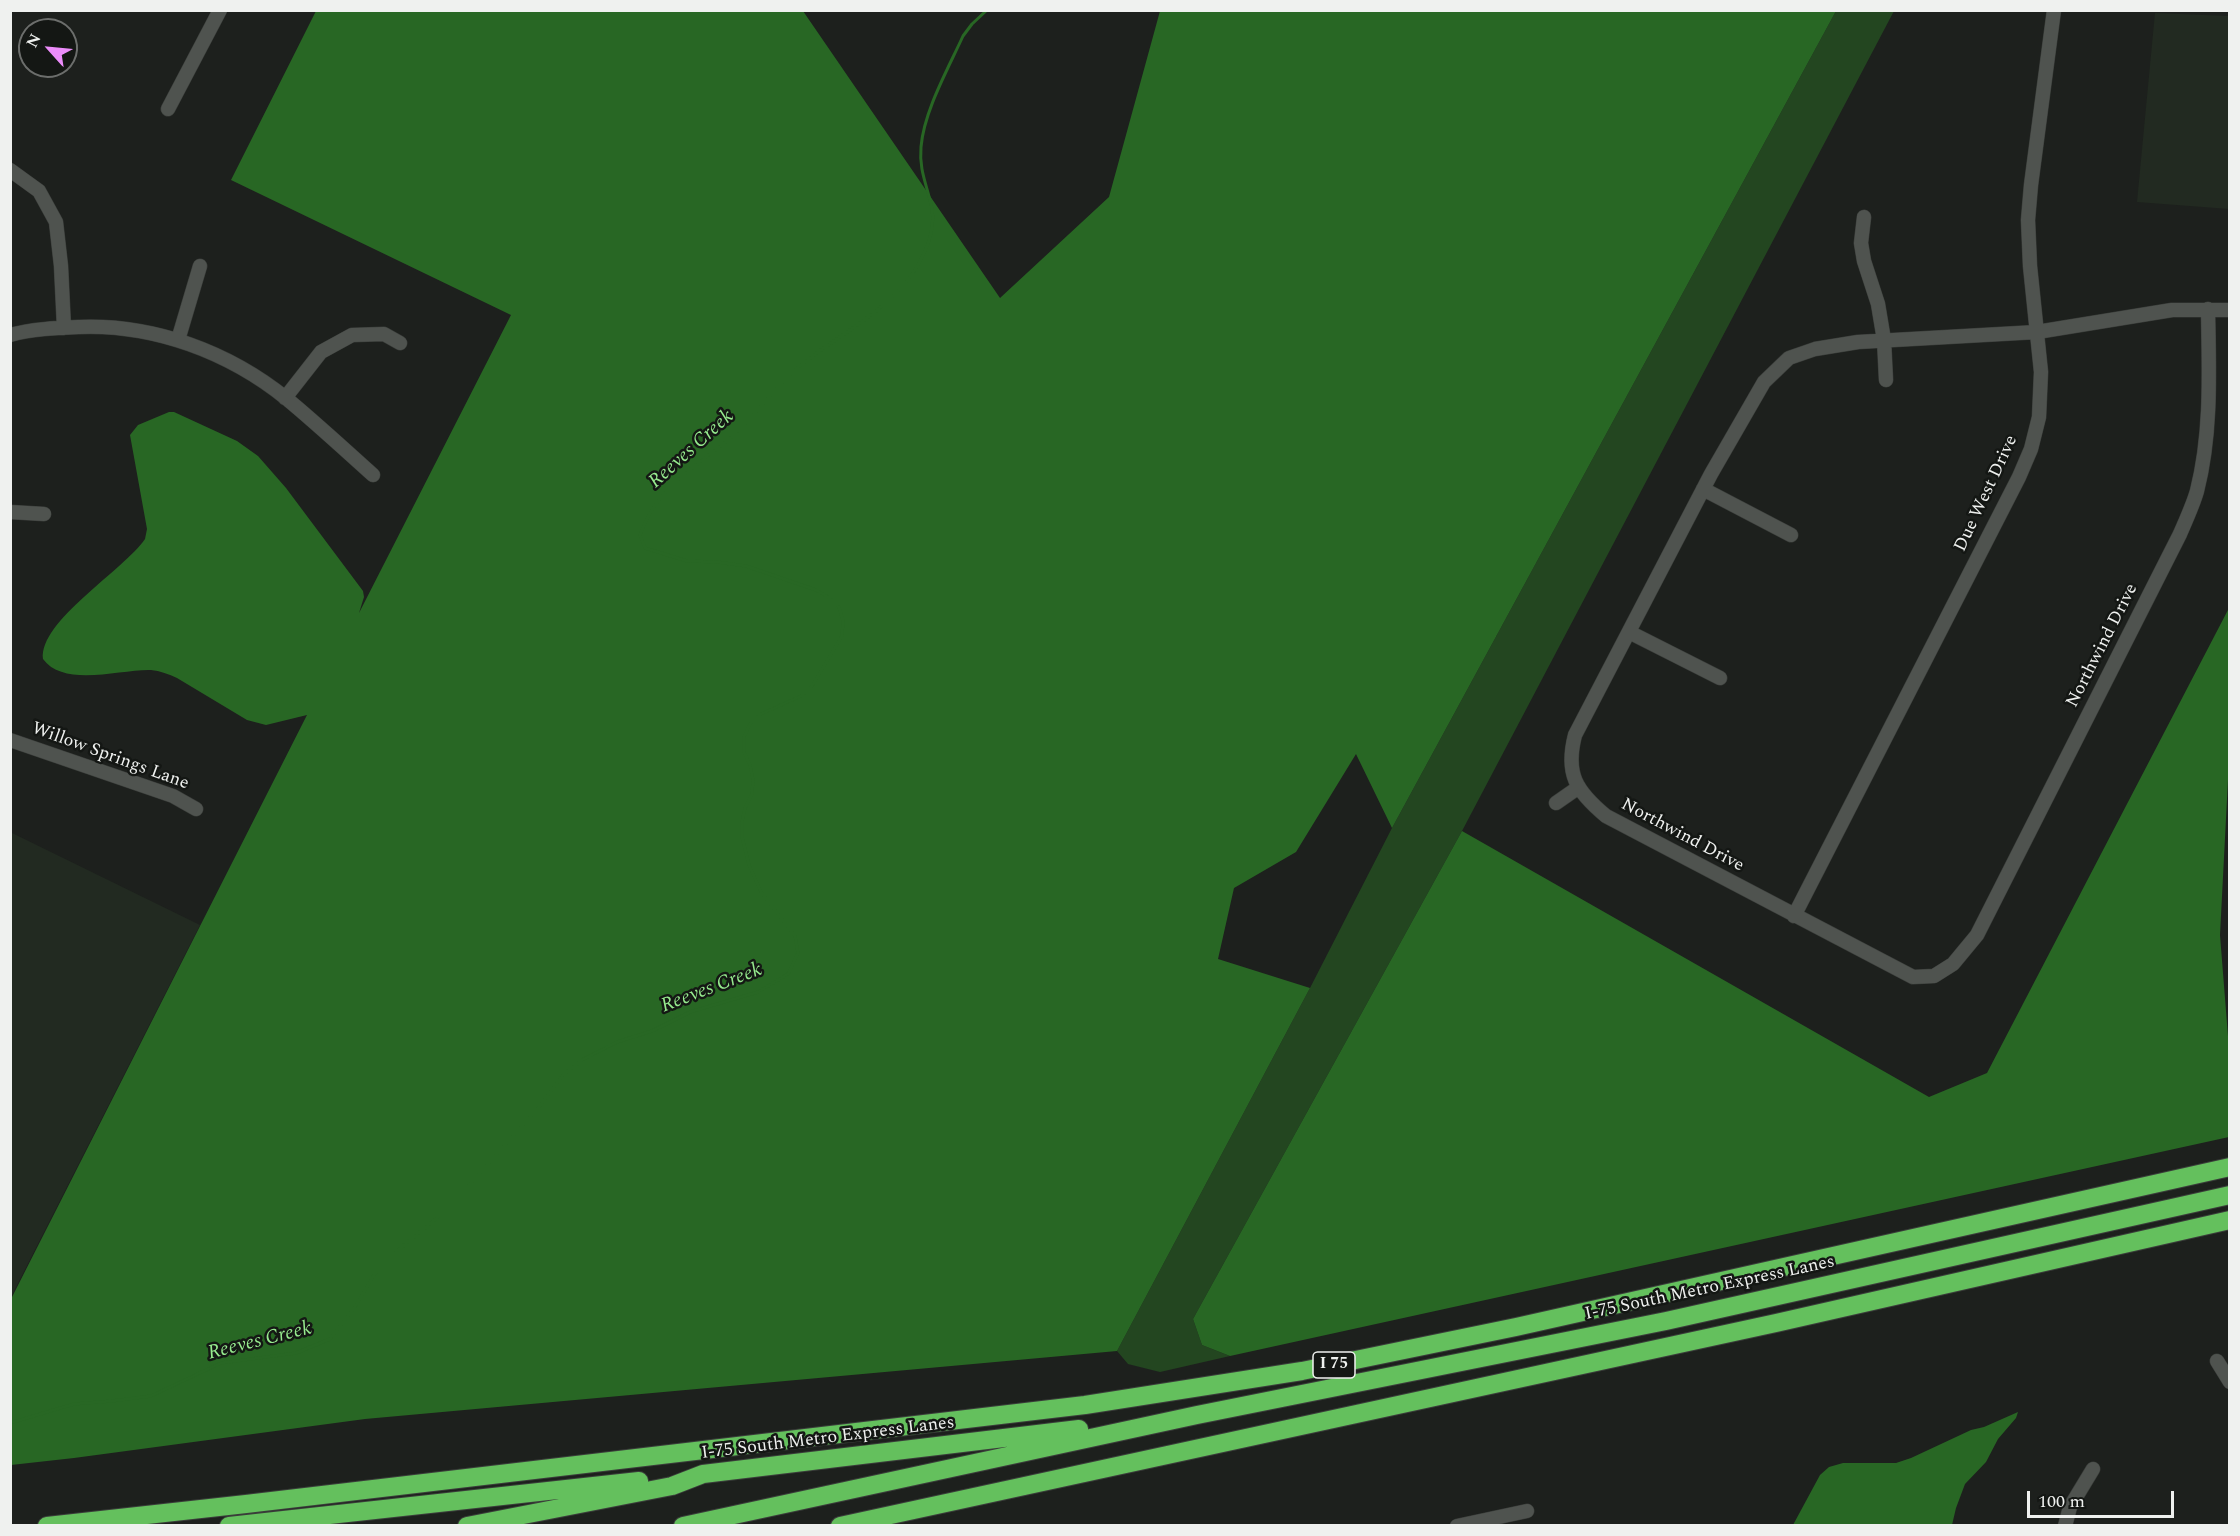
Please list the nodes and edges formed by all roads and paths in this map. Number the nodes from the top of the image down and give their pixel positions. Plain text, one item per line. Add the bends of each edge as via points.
1 (220, 10) edge
2 (2054, 10) edge
3 (168, 109) dead end
4 (10, 170) edge
5 (1864, 217) dead end
6 (200, 266) dead end
7 (2208, 309) junction
8 (2229, 310) edge
9 (64, 328) junction
10 (2037, 332) junction
11 (10, 335) edge
12 (178, 340) junction
13 (1884, 340) junction
14 (400, 343) dead end
15 (1886, 380) dead end
16 (285, 398) junction
17 (373, 475) dead end
18 (1703, 489) junction
19 (10, 512) edge
20 (44, 514) dead end
21 (1791, 534) dead end
22 (1629, 632) junction
23 (1720, 678) dead end
24 (10, 740) edge
25 (1579, 788) junction
26 (1556, 803) dead end
27 (196, 809) dead end
28 (1794, 916) junction
29 (2229, 1167) edge
30 (2229, 1195) edge
31 (2229, 1220) edge
32 (2217, 1361) dead end
33 (2229, 1382) edge
34 (1197, 1414) junction
35 (2093, 1469) dead end
36 (703, 1474) junction
37 (1527, 1511) dead end
38 (48, 1526) edge
39 (229, 1526) edge
40 (467, 1526) edge
41 (683, 1526) edge
42 (840, 1526) edge
43 (1456, 1526) edge
44 (2065, 1526) edge

1 - 3 street
2 - 10 street, Due West Drive via 2028,220
4 - 9 street via 39,191 56,222
5 - 13 street via 1860,243
6 - 12 street
7 - 8 street, Northwind Drive
7 - 10 street, Northwind Drive via 2142,313
7 - 28 street, Northwind Drive via 2209,391 2204,457 2196,493 2180,534 1977,935 1953,964 1934,976 1912,977
9 - 11 street
9 - 12 street via 102,326
10 - 13 street, Northwind Drive
10 - 28 street, Due West Drive via 2040,406 2031,449
12 - 16 street via 237,365
13 - 15 street
13 - 18 street, Northwind Drive via 1815,349 1789,358 1764,382
14 - 16 street via 384,334 352,335 321,352
16 - 17 street
18 - 21 street
18 - 22 street, Northwind Drive
19 - 20 street
22 - 23 street
22 - 25 street, Northwind Drive via 1575,735 1570,756
24 - 27 street, Willow Springs Lane via 173,796
25 - 26 street
25 - 28 street, Northwind Drive via 1606,816
29 - 38 highway, I 75 via 1516,1327 1302,1371 1085,1405
30 - 34 highway, I-75 South Metro Express Lanes via 1666,1321
31 - 42 highway via 1776,1323
32 - 33 street
34 - 36 highway, I-75 South Metro Express Lanes
34 - 41 highway, I-75 South Metro Express Lanes
35 - 44 street via 2070,1507
36 - 39 highway
36 - 40 highway, I-75 South Metro Express Lanes via 672,1486
37 - 43 street

